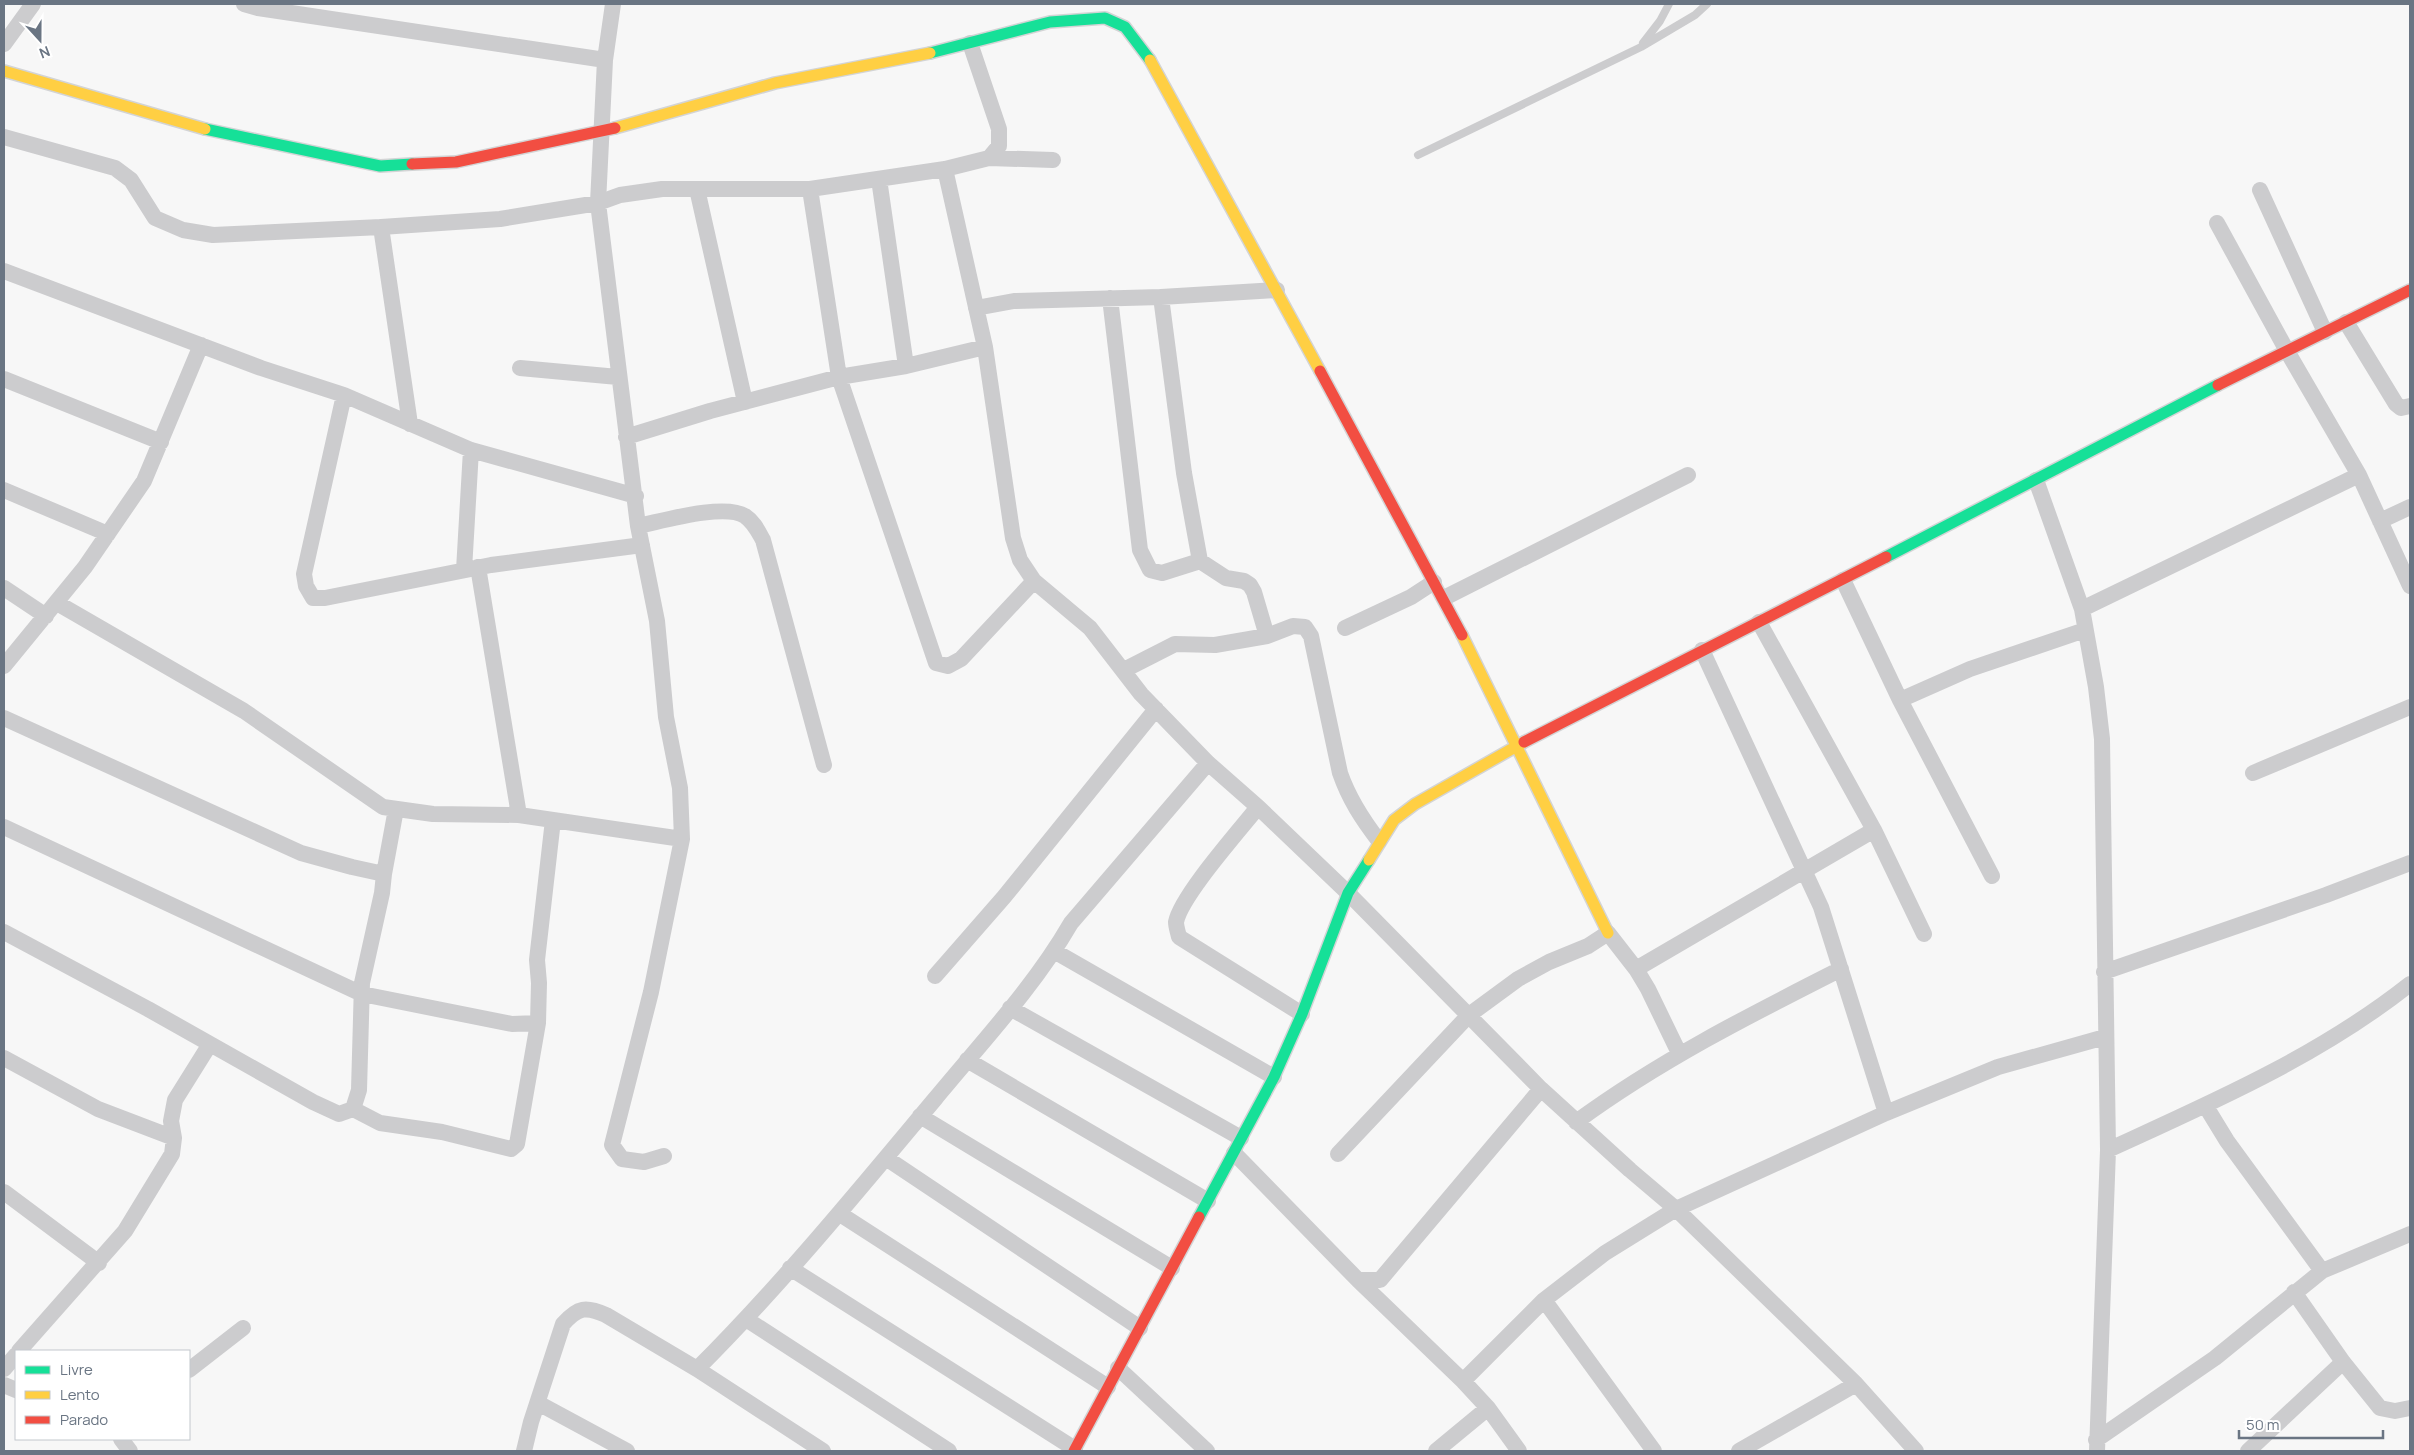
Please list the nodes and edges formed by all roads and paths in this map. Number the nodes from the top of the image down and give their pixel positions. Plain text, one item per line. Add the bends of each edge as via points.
1 (33, 4) edge
2 (244, 4) edge
3 (613, 4) edge
4 (1669, 4) edge
5 (1707, 4) edge
6 (970, 43) junction
7 (4, 44) edge
8 (1641, 47) junction
9 (604, 60) junction
10 (4, 71) edge
11 (600, 132) junction
12 (4, 137) edge
13 (1418, 155) dead end
14 (989, 158) junction
15 (1052, 160) dead end
16 (945, 169) junction
17 (879, 179) junction
18 (697, 189) junction
19 (810, 189) junction
20 (2260, 190) dead end
21 (598, 203) junction
22 (2217, 223) dead end
23 (380, 227) junction
24 (4, 271) edge
25 (1277, 290) junction
26 (2410, 290) edge
27 (1161, 297) junction
28 (1110, 298) junction
29 (976, 308) junction
30 (2346, 322) junction
31 (2325, 332) junction
32 (201, 345) junction
33 (985, 347) junction
34 (2287, 351) junction
35 (906, 366) junction
36 (520, 368) dead end
37 (839, 377) junction
38 (618, 378) junction
39 (4, 379) edge
40 (344, 395) junction
41 (745, 402) junction
42 (2410, 406) edge
43 (410, 424) junction
44 (626, 437) junction
45 (161, 442) junction
46 (471, 450) junction
47 (1688, 475) dead end
48 (2359, 476) junction
49 (2036, 480) junction
50 (4, 490) edge
51 (636, 496) junction
52 (2410, 507) edge
53 (2380, 521) junction
54 (638, 526) junction
55 (108, 534) junction
56 (642, 545) junction
57 (1200, 561) junction
58 (471, 569) junction
59 (1843, 580) junction
60 (1034, 581) junction
61 (1434, 582) junction
62 (2410, 586) edge
63 (4, 588) edge
64 (1444, 598) junction
65 (57, 603) junction
66 (2082, 609) junction
67 (46, 616) junction
68 (1760, 622) junction
69 (1345, 628) dead end
70 (2085, 630) junction
71 (1267, 636) junction
72 (1702, 650) junction
73 (4, 666) edge
74 (1124, 670) junction
75 (1900, 700) junction
76 (2410, 707) edge
77 (1156, 709) junction
78 (4, 718) edge
79 (1518, 745) junction
80 (1208, 763) junction
81 (824, 765) dead end
82 (2253, 773) dead end
83 (1258, 807) junction
84 (396, 809) junction
85 (519, 815) junction
86 (553, 820) junction
87 (4, 827) edge
88 (1874, 830) junction
89 (682, 839) junction
90 (1379, 841) junction
91 (2410, 863) edge
92 (1805, 870) junction
93 (384, 874) junction
94 (1992, 876) dead end
95 (1348, 893) junction
96 (4, 932) edge
97 (1608, 933) junction
98 (1924, 934) dead end
99 (1054, 951) junction
100 (1636, 969) junction
101 (1841, 969) junction
102 (2104, 972) junction
103 (935, 976) dead end
104 (2410, 984) edge
105 (362, 994) junction
106 (1010, 1008) junction
107 (1302, 1014) junction
108 (1469, 1014) junction
109 (538, 1023) junction
110 (2105, 1037) junction
111 (210, 1044) junction
112 (1679, 1053) junction
113 (4, 1058) edge
114 (967, 1060) junction
115 (1274, 1077) junction
116 (1542, 1089) junction
117 (2205, 1105) junction
118 (354, 1109) junction
119 (1886, 1113) junction
120 (920, 1116) junction
121 (1576, 1122) junction
122 (174, 1138) junction
123 (1238, 1145) junction
124 (2108, 1150) junction
125 (1338, 1154) dead end
126 (664, 1156) dead end
127 (886, 1158) junction
128 (4, 1192) edge
129 (1208, 1201) junction
130 (1676, 1209) junction
131 (840, 1214) junction
132 (2410, 1234) edge
133 (99, 1263) junction
134 (790, 1268) junction
135 (1172, 1268) junction
136 (2322, 1271) junction
137 (1358, 1280) junction
138 (2294, 1292) junction
139 (1544, 1300) junction
140 (746, 1319) junction
141 (243, 1328) dead end
142 (1140, 1328) junction
143 (20, 1350) edge
144 (15, 1356) edge
145 (2343, 1362) junction
146 (1118, 1368) junction
147 (4, 1369) edge
148 (190, 1369) edge
149 (697, 1369) junction
150 (1463, 1381) junction
151 (1856, 1384) junction
152 (1108, 1387) junction
153 (538, 1403) junction
154 (1488, 1408) junction
155 (2410, 1408) edge
156 (122, 1440) edge
157 (2096, 1446) edge
158 (1074, 1450) edge
159 (130, 1451) edge
160 (524, 1451) edge
161 (627, 1451) edge
162 (822, 1451) edge
163 (950, 1451) edge
164 (1207, 1451) edge
165 (1436, 1451) edge
166 (1519, 1451) edge
167 (1654, 1451) edge
168 (1739, 1451) edge
169 (1916, 1451) edge
170 (2248, 1451) edge

1 - 7 street
2 - 9 street
3 - 9 street
4 - 8 lane
5 - 8 lane via 1695,15
6 - 11 street via 776,83
6 - 14 street via 999,129 999,146
6 - 25 street via 1050,22 1105,18 1125,27 1146,54
8 - 13 lane
9 - 11 street
10 - 11 street via 200,128 380,166 456,162
11 - 21 street
12 - 23 street via 115,168 131,180 155,218 183,230 213,235
14 - 15 street
14 - 16 street
16 - 17 street
16 - 29 street
17 - 19 street
17 - 35 street
18 - 19 street
18 - 21 street via 662,188 620,195
18 - 41 street
19 - 37 street
20 - 31 street
21 - 23 street via 500,219
21 - 38 street
22 - 34 street
23 - 43 street
24 - 32 street
25 - 27 street
25 - 61 street
26 - 30 street
27 - 28 street
27 - 57 street via 1184,473
28 - 29 street via 1014,301
28 - 57 street via 1140,550 1150,570 1162,573
29 - 33 street
30 - 31 street
30 - 42 street via 2396,404 2401,408
31 - 34 street
32 - 40 street
32 - 45 street
33 - 35 street
33 - 60 street via 1013,538 1020,560
34 - 48 street
34 - 49 street
35 - 37 street
36 - 38 street
37 - 41 street
37 - 60 street via 936,663 948,666 961,659
38 - 44 street
39 - 45 street
40 - 43 street
40 - 58 street via 304,574 306,586 314,598
41 - 44 street
43 - 46 street
44 - 51 street
45 - 55 street via 144,481
46 - 51 street
46 - 58 street
47 - 64 street
48 - 53 street
48 - 66 street
49 - 59 street
49 - 66 street
50 - 55 street
51 - 54 street
52 - 53 street
53 - 62 street
54 - 56 street
54 - 81 street via 725,510 753,522 763,540
55 - 65 street
56 - 58 street
56 - 89 street via 657,621 666,717 680,788
57 - 71 street via 1226,578 1250,584
58 - 85 street
59 - 68 street
59 - 75 street
60 - 74 street via 1090,628
61 - 64 street
61 - 69 street via 1411,598
63 - 67 street
64 - 79 street
65 - 67 street
65 - 84 street via 244,711 383,807
66 - 70 street
67 - 73 street
68 - 72 street
68 - 88 street
70 - 75 street via 1970,669
70 - 102 street via 2102,739
71 - 74 street via 1215,645 1174,644
71 - 90 street via 1293,626 1305,627 1311,636 1340,773 1358,812
72 - 79 street
72 - 92 street
74 - 77 street
75 - 94 street
76 - 82 street
77 - 80 street
77 - 103 street via 1004,897
78 - 93 street via 301,853
79 - 90 street via 1415,804 1394,820
79 - 97 street
80 - 83 street
80 - 99 street via 1071,923
83 - 95 street
83 - 107 street via 1180,909 1176,924 1179,937
84 - 85 street via 433,814
84 - 93 street
85 - 86 street
86 - 89 street
86 - 109 street via 537,960
87 - 105 street
88 - 92 street
88 - 98 street
89 - 126 street via 650,992 612,1145 622,1159 644,1162
90 - 95 street
91 - 102 street
92 - 100 street
92 - 101 street
93 - 105 street
95 - 107 street
95 - 108 street
96 - 111 street
97 - 100 street
97 - 108 street via 1518,979
99 - 106 street
99 - 115 street
100 - 112 street
101 - 112 street
101 - 119 street
102 - 110 street
104 - 117 street via 2349,1029 2294,1061
105 - 109 street via 512,1024
105 - 118 street via 359,1090
106 - 114 street
106 - 123 street
107 - 115 street
108 - 116 street
108 - 125 street
109 - 118 street via 517,1144 511,1149 442,1132 380,1123
110 - 119 street via 1998,1067
110 - 124 street
111 - 118 street via 339,1114
111 - 122 street via 175,1100 171,1121
112 - 121 street
113 - 122 street via 98,1109
114 - 120 street
114 - 129 street
115 - 123 street
116 - 121 street
116 - 137 street via 1380,1280
117 - 124 street
117 - 136 street via 2227,1141
119 - 130 street
120 - 127 street
120 - 135 street
121 - 130 street
122 - 133 street via 172,1154 125,1231
123 - 129 street
123 - 137 street
124 - 157 street
127 - 131 street
127 - 142 street
128 - 133 street
129 - 135 street
130 - 139 street via 1605,1253
130 - 151 street
131 - 134 street
131 - 152 street
132 - 136 street
133 - 143 street
134 - 140 street
134 - 158 street
135 - 142 street
136 - 138 street
137 - 150 street
138 - 145 street
138 - 157 street via 2215,1358
139 - 150 street
139 - 167 street
140 - 149 street
140 - 163 street
141 - 148 street
142 - 146 street
144 - 147 street
145 - 155 street via 2380,1408 2395,1411
145 - 170 street
146 - 152 street
146 - 164 street
149 - 153 street via 606,1315 591,1309 580,1310 563,1324
149 - 162 street
150 - 154 street
151 - 168 street
151 - 169 street
152 - 158 street
153 - 160 street
153 - 161 street
154 - 165 street
154 - 166 street
156 - 159 street

